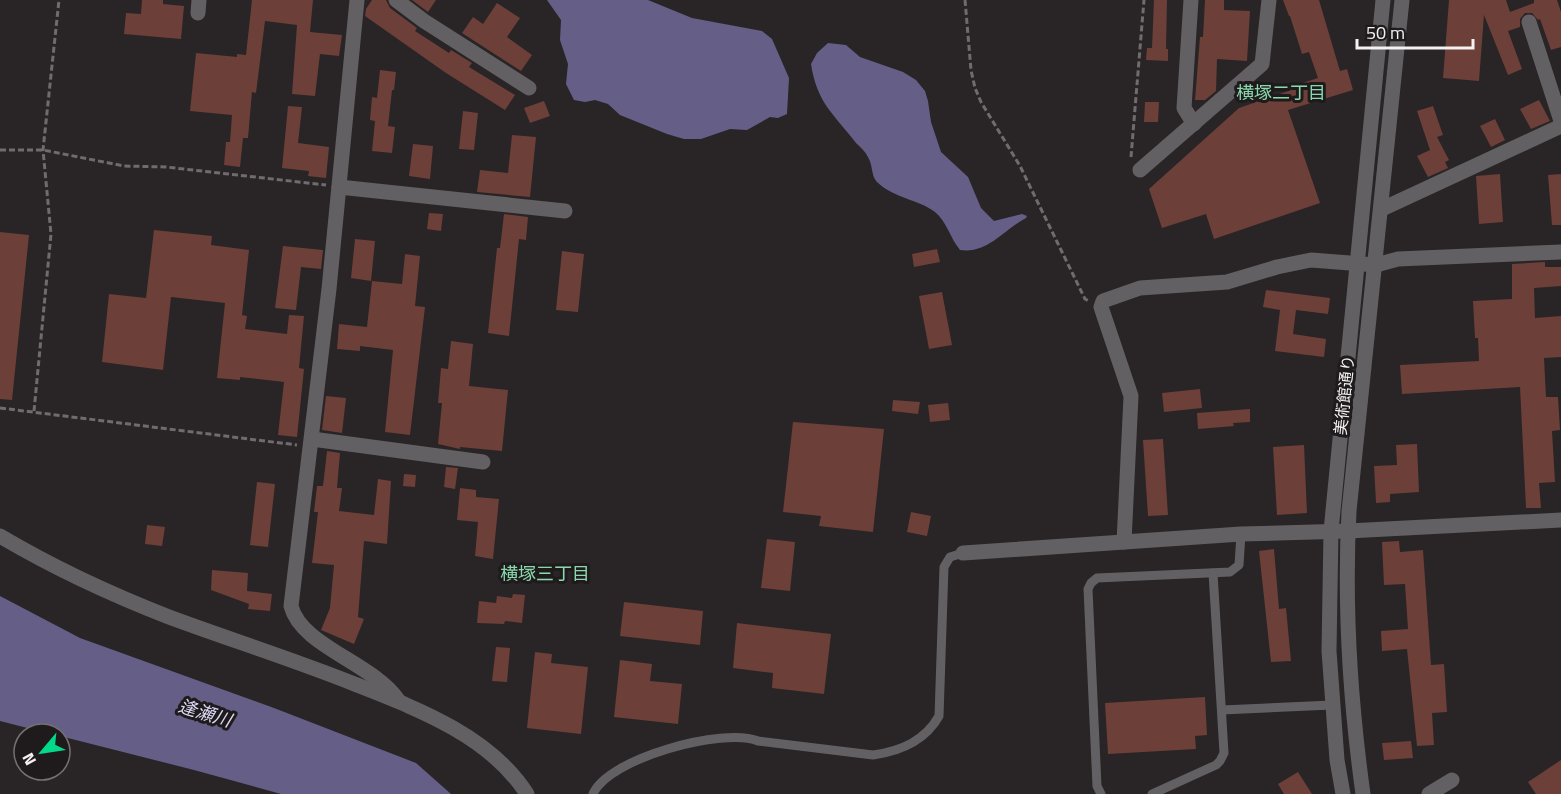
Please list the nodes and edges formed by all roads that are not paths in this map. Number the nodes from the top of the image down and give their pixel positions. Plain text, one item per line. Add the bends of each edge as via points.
1 (357, 0) edge
2 (396, 0) edge
3 (1191, 0) edge
4 (1269, 0) edge
5 (1383, 0) edge
6 (1402, 0) edge
7 (1529, 22) dead end
8 (529, 88) dead end
9 (1561, 121) edge
10 (1194, 124) junction
11 (1561, 126) edge
12 (1140, 170) road end
13 (339, 186) junction
14 (1382, 209) junction
15 (566, 211) dead end
16 (1561, 252) edge
17 (1357, 264) junction
18 (1376, 265) junction
19 (311, 444) junction
20 (483, 462) dead end
21 (1561, 520) edge
22 (1331, 531) junction
23 (1348, 531) junction
24 (1241, 534) junction
25 (0, 536) edge
26 (1124, 542) junction
27 (963, 553) joint
28 (1213, 573) junction
29 (398, 700) junction
30 (1332, 705) junction
31 (1222, 710) junction
32 (1452, 780) dead end
33 (527, 794) edge
34 (593, 794) edge
35 (1101, 794) edge
36 (1152, 794) edge
37 (1343, 794) edge
38 (1363, 794) edge
39 (1429, 794) edge

1 - 13 street
2 - 8 street
3 - 10 street via 1184,108
4 - 10 street via 1263,64
5 - 17 street, 美術館通り
6 - 14 street, 美術館通り
7 - 9 street
10 - 12 street
11 - 14 street
13 - 15 street
13 - 19 street
14 - 18 street, 美術館通り
16 - 18 street via 1398,259
17 - 18 street
17 - 22 street, 美術館通り
17 - 26 street via 1311,260 1227,282 1140,288 1103,301 1101,307 1131,396
18 - 23 street, 美術館通り
19 - 20 street
19 - 29 street via 293,614 307,633 384,684
21 - 23 street
22 - 23 street
22 - 24 street
22 - 30 street, 美術館通り
23 - 38 street, 美術館通り via 1350,680
24 - 26 street
24 - 28 lane via 1239,565 1230,572
25 - 29 street via 62,572 168,616
26 - 27 street
27 - 34 lane via 950,557 944,567 939,716 917,741 873,755 750,738 682,745 628,764 598,784
28 - 31 lane
28 - 35 lane via 1097,578 1091,583 1088,589 1097,786
29 - 33 street via 425,712 485,750
30 - 31 lane
30 - 37 street, 美術館通り
31 - 36 lane via 1224,753 1220,761
32 - 39 street

